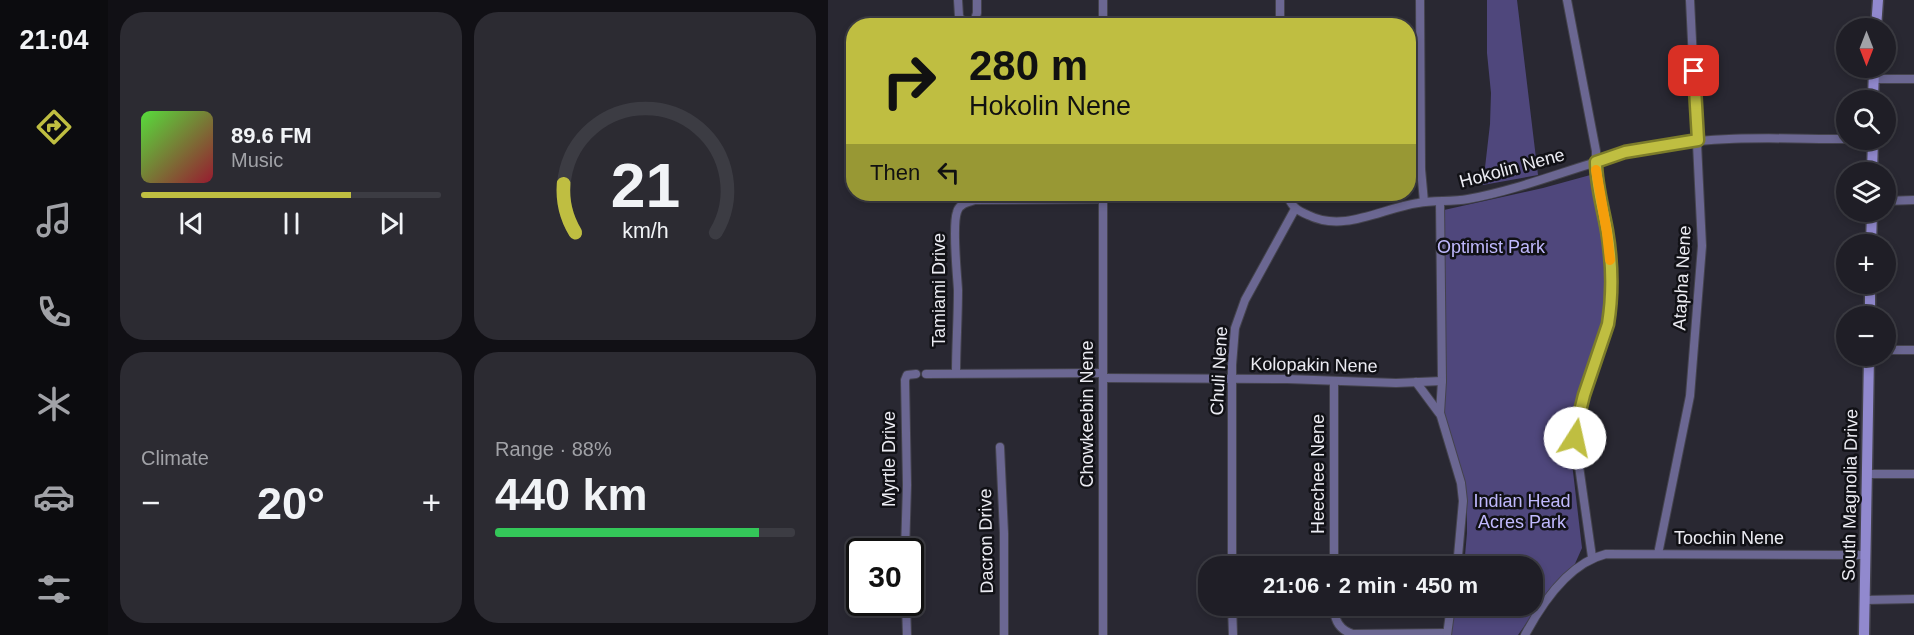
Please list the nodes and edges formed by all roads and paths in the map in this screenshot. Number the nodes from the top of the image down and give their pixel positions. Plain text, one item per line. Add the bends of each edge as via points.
1 (958, 0) edge
2 (977, 0) edge
3 (1103, 0) edge
4 (1280, 0) edge
5 (1420, 0) edge
6 (1567, 0) edge
7 (1690, 0) edge
8 (1878, 0) edge
9 (960, 18) edge
10 (975, 18) edge
11 (1103, 18) edge
12 (1280, 18) edge
13 (1877, 18) edge
14 (1874, 79) joint
15 (1914, 79) edge
16 (1873, 90) edge
17 (1836, 139) edge
18 (1698, 140) junction
19 (1596, 162) junction
20 (1914, 200) edge
21 (970, 201) edge
22 (1103, 201) edge
23 (1291, 201) edge
24 (1896, 201) edge
25 (1424, 202) junction
26 (1440, 202) junction
27 (1295, 209) junction
28 (1896, 350) edge
29 (1914, 350) edge
30 (1869, 366) edge
31 (956, 373) junction
32 (921, 374) joint
33 (1103, 375) junction
34 (1233, 380) junction
35 (1334, 381) junction
36 (1442, 381) junction
37 (1416, 382) junction
38 (1440, 413) junction
39 (1000, 447) dead end
40 (1867, 474) junction
41 (1914, 474) edge
42 (905, 538) edge
43 (1658, 554) junction
44 (1865, 555) junction
45 (1232, 556) edge
46 (1334, 556) edge
47 (1458, 556) edge
48 (1592, 558) junction
49 (1914, 599) edge
50 (1865, 600) junction
51 (906, 616) edge
52 (1232, 616) edge
53 (1335, 616) edge
54 (1450, 616) edge
55 (1447, 634) edge
56 (907, 635) edge
57 (1004, 635) edge
58 (1103, 635) edge
59 (1233, 635) edge
60 (1525, 635) edge
61 (1864, 635) edge

1 - 9 street
2 - 10 street
3 - 11 street
4 - 12 street
5 - 25 street
6 - 19 street
7 - 18 street, Atapha Nene
8 - 13 main road
14 - 15 street
14 - 16 main road
17 - 18 street, Hokolin Nene
18 - 19 street, Hokolin Nene via 1625,152
18 - 43 street, Atapha Nene via 1702,246 1692,378
19 - 26 street, Hokolin Nene via 1469,199
19 - 48 street via 1607,233 1611,308 1575,438
20 - 24 street
21 - 31 street, Tamiami Drive via 956,213
22 - 33 street, Chowkeebin Nene
23 - 27 street
25 - 26 street, Hokolin Nene
25 - 27 street, Hokolin Nene via 1338,222
26 - 36 street
27 - 34 street, Chuli Nene via 1239,315 1233,345
28 - 29 street
30 - 40 main road, South Magnolia Drive
31 - 32 street, Kolopakin Nene
31 - 33 street, Kolopakin Nene
32 - 42 street, Myrtle Drive via 907,375 905,380
33 - 34 street, Kolopakin Nene
33 - 58 street, Chowkeebin Nene
34 - 35 street, Kolopakin Nene
34 - 45 street, Chuli Nene
35 - 37 street, Kolopakin Nene
35 - 46 street, Heechee Nene
36 - 37 street, Kolopakin Nene
36 - 38 street
37 - 38 street
38 - 47 street via 1461,483
39 - 57 street, Dacron Drive
40 - 41 street
40 - 44 main road, South Magnolia Drive
43 - 44 street, Toochin Nene
43 - 48 street, Toochin Nene via 1606,554
44 - 50 main road, South Magnolia Drive
48 - 60 street via 1555,589
49 - 50 street
50 - 61 main road, South Magnolia Drive
51 - 56 street
52 - 59 street
53 - 55 street via 1341,628 1353,634
54 - 55 street

